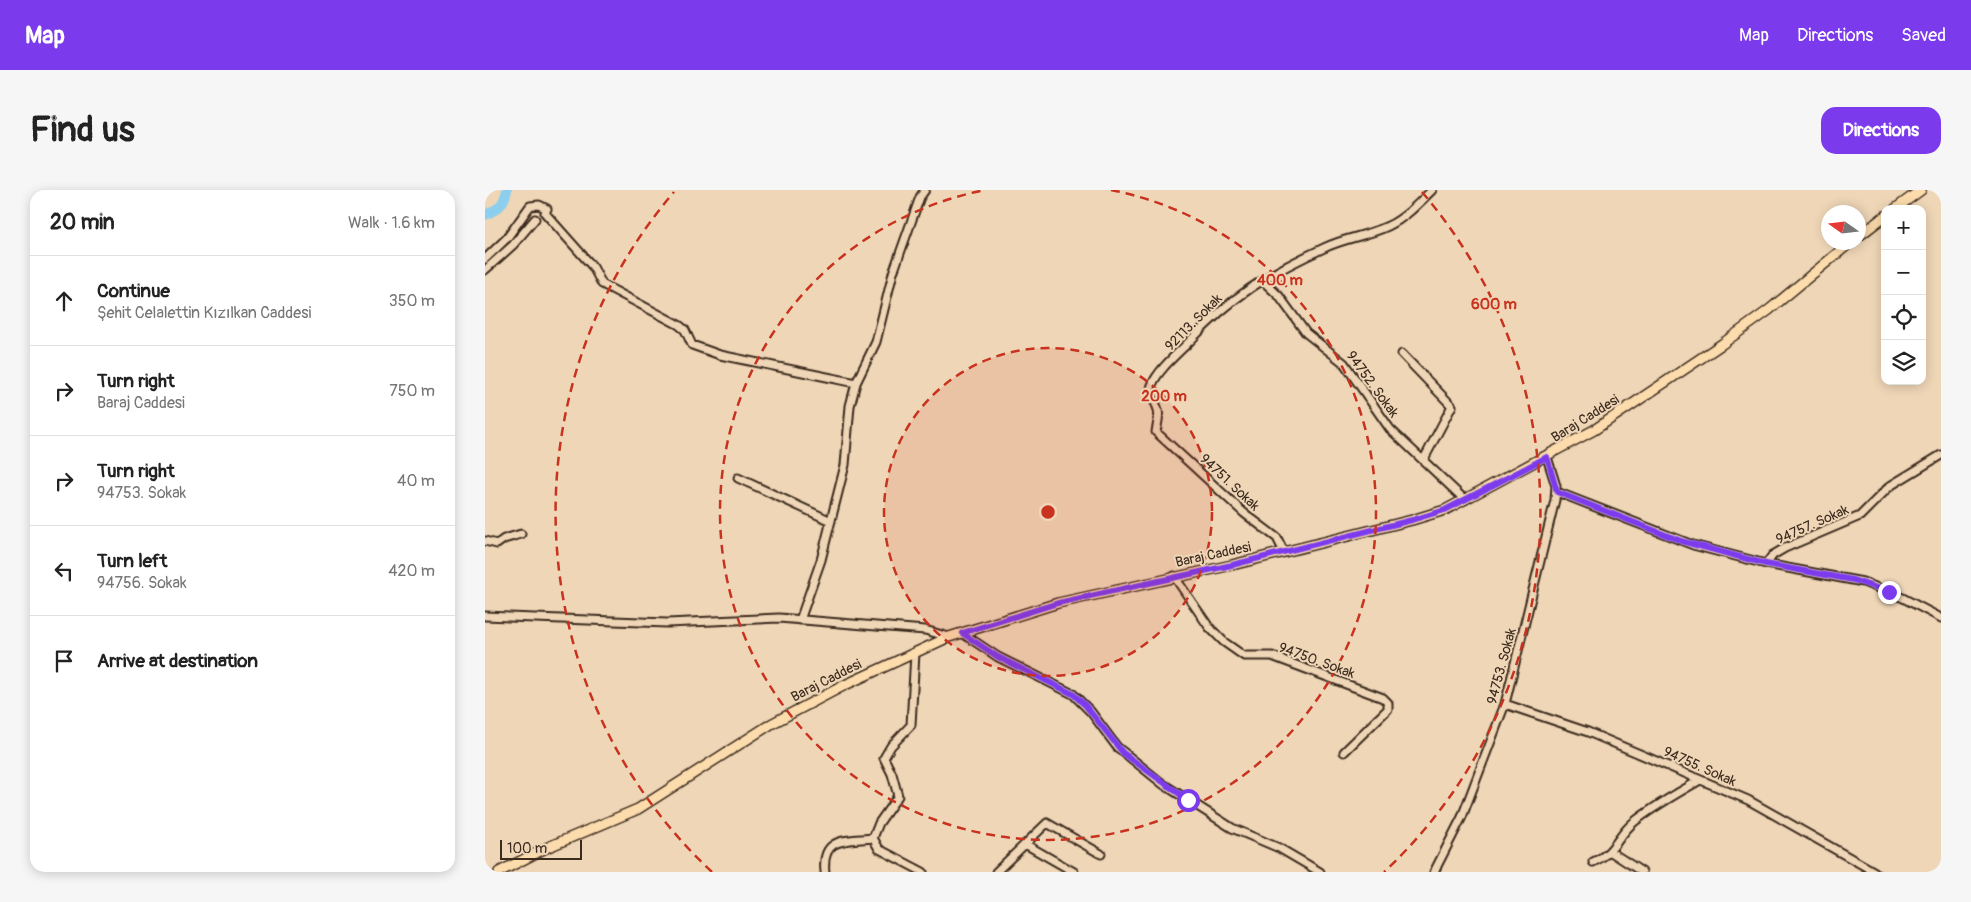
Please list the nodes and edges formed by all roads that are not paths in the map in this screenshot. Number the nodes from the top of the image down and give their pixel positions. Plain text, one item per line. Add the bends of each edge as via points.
1 (925, 190) edge
2 (1432, 190) edge
3 (1921, 190) edge
4 (1900, 205) edge
5 (535, 219) dead end
6 (1881, 219) edge
7 (1866, 231) edge
8 (1841, 250) edge
9 (485, 259) edge
10 (485, 270) edge
11 (1263, 281) junction
12 (1402, 354) dead end
13 (856, 384) junction
14 (1156, 432) joint
15 (1941, 455) edge
16 (1547, 457) junction
17 (1424, 459) junction
18 (738, 478) dead end
19 (1557, 492) junction
20 (1465, 500) junction
21 (831, 521) junction
22 (521, 534) dead end
23 (485, 541) edge
24 (1283, 552) junction
25 (1766, 564) junction
26 (1174, 576) junction
27 (485, 616) edge
28 (1941, 618) edge
29 (800, 620) junction
30 (962, 633) junction
31 (949, 637) junction
32 (915, 653) junction
33 (1505, 704) junction
34 (1344, 752) dead end
35 (1700, 780) junction
36 (873, 838) junction
37 (1025, 844) junction
38 (1611, 852) junction
39 (1101, 854) dead end
40 (1593, 862) dead end
41 (499, 872) edge
42 (825, 872) edge
43 (923, 872) edge
44 (996, 872) edge
45 (1074, 872) edge
46 (1320, 872) edge
47 (1434, 872) edge
48 (1642, 872) edge
49 (1875, 872) edge

1 - 13 street via 920,196 893,273 876,342
2 - 11 street, 92113. Sokak via 1389,225 1329,245 1279,268
3 - 4 main road
5 - 10 street
6 - 7 main road
8 - 16 main road, Baraj Caddesi via 1777,304 1722,344 1594,430
9 - 13 street via 507,238 530,206 539,205 547,209 545,212 593,267 602,284 679,325 692,345 720,355
11 - 14 street, 92113. Sokak via 1221,309 1154,380 1151,392 1159,411
11 - 17 street, 94752. Sokak via 1279,296 1306,333 1344,363 1390,429
12 - 17 street via 1451,406
13 - 21 street via 849,414 845,465
14 - 24 street, 94751. Sokak via 1244,513 1277,538
15 - 25 street, 94757. Sokak via 1896,481 1860,516 1785,548
16 - 19 street, 94753. Sokak
16 - 20 main road, Baraj Caddesi
17 - 20 street, 94752. Sokak
18 - 21 street
19 - 25 street via 1670,538
19 - 33 street, 94753. Sokak
20 - 24 main road, Baraj Caddesi via 1412,520
21 - 29 street
22 - 23 street via 497,544
24 - 26 main road, Baraj Caddesi
25 - 28 street via 1863,582
26 - 30 main road, Baraj Caddesi via 1058,603
26 - 34 street, 94750. Sokak via 1209,627 1244,656 1272,656 1383,698 1388,703 1388,709
27 - 29 street via 667,623
29 - 31 street via 925,630
30 - 31 main road, Baraj Caddesi
30 - 46 street via 998,657 1073,694 1123,753 1175,792 1231,828 1279,848
31 - 32 main road, Baraj Caddesi
32 - 36 street via 911,725 891,746 885,758 898,796 879,823
32 - 41 main road, Baraj Caddesi via 771,724 638,809
33 - 35 street, 94755. Sokak via 1588,732
33 - 47 street, 94753. Sokak via 1462,817
35 - 38 street via 1632,824
35 - 49 street, 94755. Sokak via 1748,800
36 - 42 street via 839,840 831,846 824,861
36 - 43 street via 879,849
37 - 39 street via 1047,823
37 - 44 street
37 - 45 street
38 - 40 street
38 - 48 street

